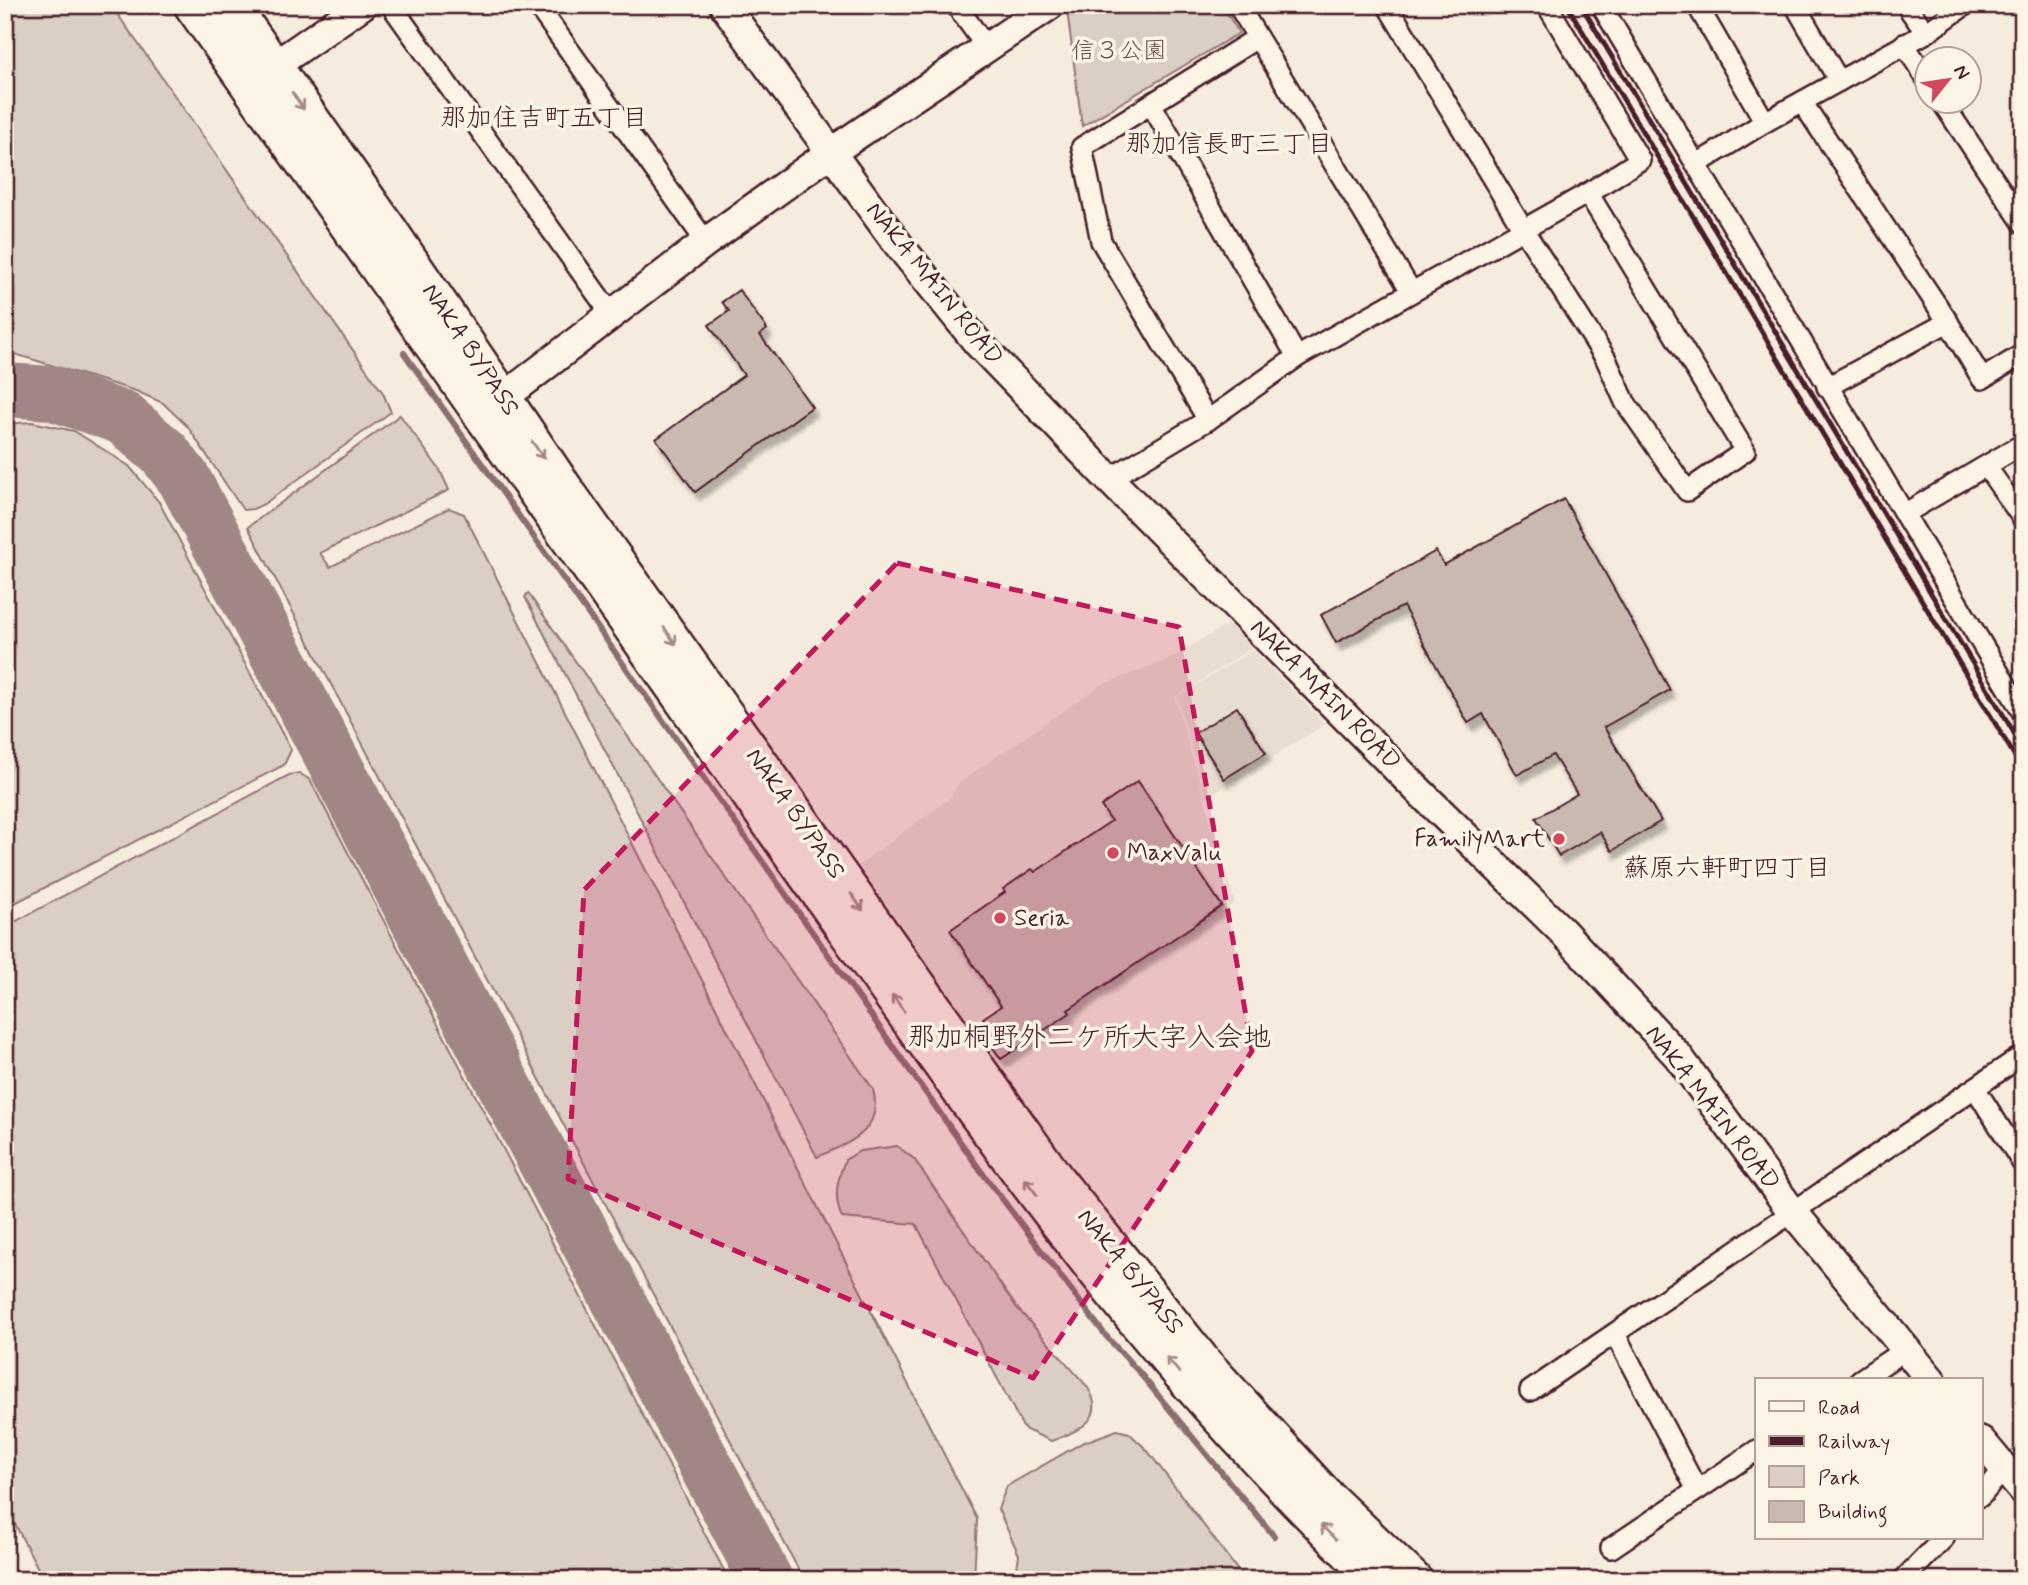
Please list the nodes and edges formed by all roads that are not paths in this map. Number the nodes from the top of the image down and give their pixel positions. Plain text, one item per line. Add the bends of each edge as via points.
1 (192, 5) edge
2 (230, 5) edge
3 (362, 5) edge
4 (391, 5) edge
5 (537, 5) edge
6 (724, 5) edge
7 (956, 5) edge
8 (1050, 5) edge
9 (1238, 5) edge
10 (1387, 5) edge
11 (1547, 5) edge
12 (1601, 5) edge
13 (1698, 5) edge
14 (1795, 5) edge
15 (1906, 5) edge
16 (1965, 5) edge
17 (1926, 33) junction
18 (1257, 38) junction
19 (1904, 44) junction
20 (987, 48) junction
21 (1912, 56) edge
22 (261, 75) junction
23 (1839, 81) junction
24 (1802, 102) junction
25 (1152, 104) junction
26 (1951, 116) edge
27 (1765, 122) junction
28 (830, 153) junction
29 (1697, 164) junction
30 (1588, 193) junction
31 (2023, 223) edge
32 (1523, 229) junction
33 (706, 243) junction
34 (1411, 291) junction
35 (611, 314) junction
36 (1948, 321) junction
37 (2023, 354) edge
38 (1297, 357) junction
39 (1827, 387) junction
40 (502, 399) junction
41 (1208, 420) junction
42 (2023, 444) edge
43 (1986, 466) junction
44 (1109, 479) junction
45 (1904, 514) junction
46 (2023, 519) edge
47 (2023, 713) edge
48 (2023, 1055) edge
49 (1975, 1088) junction
50 (2023, 1164) edge
51 (1794, 1213) junction
52 (1615, 1334) junction
53 (1906, 1349) junction
54 (1863, 1378) edge
55 (1929, 1378) edge
56 (1530, 1391) dead end
57 (1982, 1442) edge
58 (1755, 1451) edge
59 (2014, 1464) edge
60 (1697, 1490) junction
61 (2023, 1491) edge
62 (1982, 1495) edge
63 (1942, 1540) edge
64 (1611, 1548) dead end
65 (1376, 1580) edge
66 (1414, 1580) edge
67 (1903, 1580) edge

1 - 22 highway, NAKA BYPASS
2 - 22 highway, NAKA BYPASS
3 - 22 street
4 - 35 street
5 - 33 street
6 - 28 street, NAKA MAIN ROAD
7 - 20 street
8 - 20 street
9 - 18 street
10 - 32 street
11 - 30 street via 1640,160
12 - 29 street
13 - 27 street
14 - 23 street
15 - 17 street
16 - 17 street
17 - 19 street
18 - 25 street
18 - 34 street
19 - 21 street
19 - 23 street
20 - 28 street
22 -> 40 highway, NAKA BYPASS via 390,231
65 -> 22 highway, NAKA BYPASS via 1190,1386 1027,1182 894,998
23 - 24 street
24 - 27 street
24 - 36 street
25 - 38 street
25 - 41 street via 1082,148 1101,241
26 - 31 street
27 - 29 street
28 - 33 street
28 - 44 street, NAKA MAIN ROAD via 978,342
29 - 39 street
30 - 32 street
30 - 32 street via 1745,451 1687,491 1625,402 1606,359
32 - 34 street
33 - 35 street
34 - 38 street
35 - 40 street
36 - 37 street via 1982,379
36 - 39 street
38 - 41 street
39 - 45 street
40 -> 66 highway, NAKA BYPASS via 1056,1179 1213,1373 1329,1499
41 - 44 street
42 - 43 street
43 - 45 street
43 - 46 street
44 - 51 street, NAKA MAIN ROAD via 1562,931 1678,1056
45 - 47 street
48 - 49 street
49 - 50 street
49 - 51 street
51 - 52 street
51 - 53 street, NAKA MAIN ROAD
52 - 56 street
52 - 60 street
53 - 54 street
53 - 55 street, NAKA MAIN ROAD
57 - 59 street
58 - 60 street
59 - 61 street
59 - 62 street
60 - 64 street
63 - 67 street

